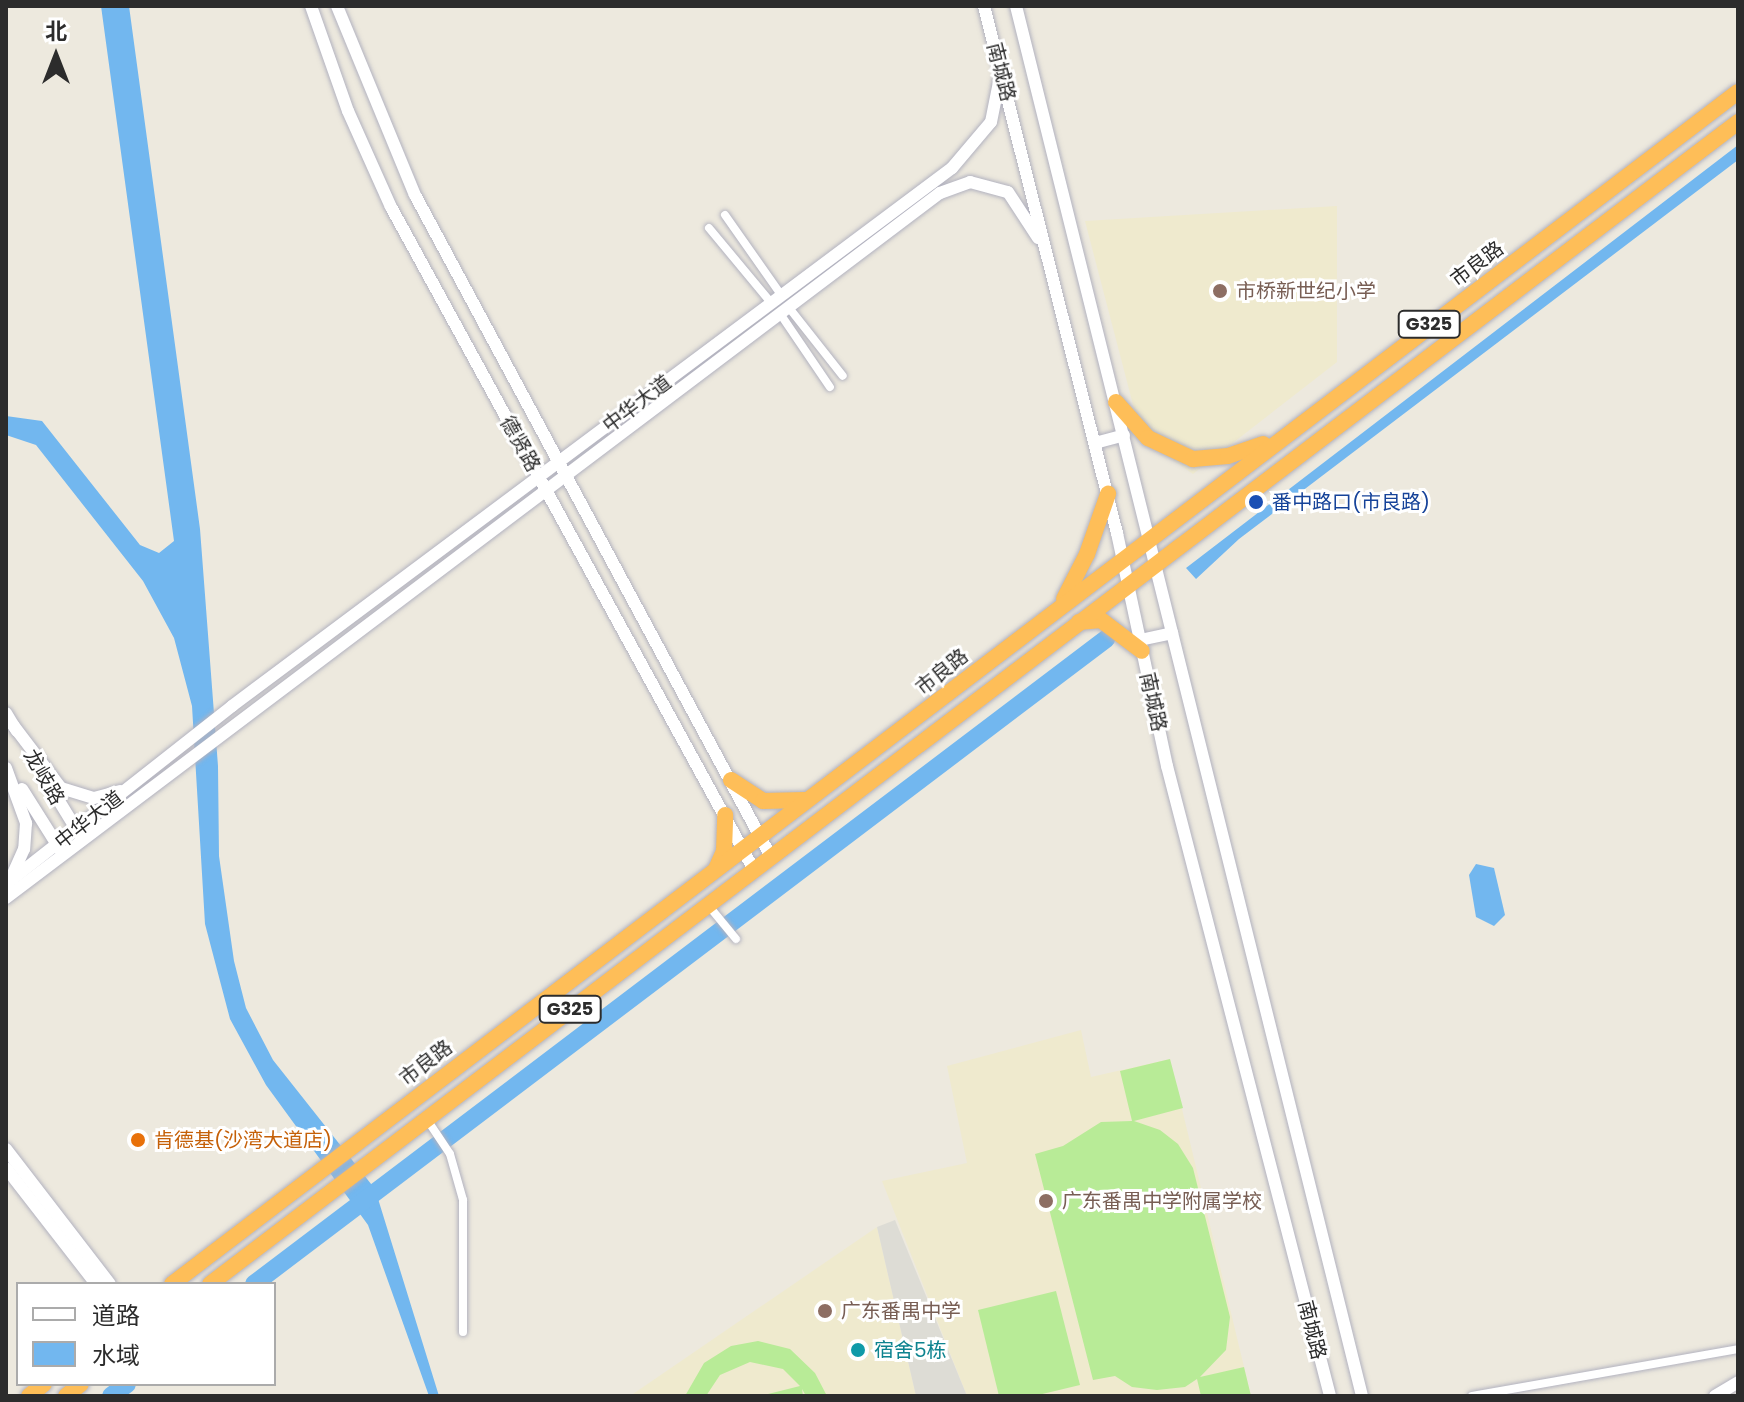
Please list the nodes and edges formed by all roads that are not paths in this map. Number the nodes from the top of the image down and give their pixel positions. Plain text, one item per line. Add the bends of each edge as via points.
1 (311, 6) edge
2 (337, 6) edge
3 (984, 6) edge
4 (1016, 6) edge
5 (1001, 72) junction
6 (1738, 92) edge
7 (1738, 122) edge
8 (937, 188) junction
9 (725, 215) dead end
10 (709, 228) dead end
11 (1046, 251) junction
12 (777, 300) junction
13 (786, 312) junction
14 (843, 376) dead end
15 (830, 387) dead end
16 (1116, 402) junction
17 (595, 435) junction
18 (1124, 435) junction
19 (1276, 440) junction
20 (1095, 443) junction
21 (604, 449) junction
22 (560, 462) junction
23 (539, 477) junction
24 (567, 477) junction
25 (547, 493) junction
26 (1108, 494) junction
27 (1149, 538) junction
28 (1123, 558) junction
29 (1155, 563) junction
30 (1128, 584) junction
31 (1061, 606) junction
32 (1079, 622) junction
33 (1172, 633) junction
34 (1141, 646) junction
35 (6, 713) edge
36 (13, 725) junction
37 (6, 762) edge
38 (6, 768) edge
39 (731, 780) junction
40 (131, 788) junction
41 (809, 799) junction
42 (725, 815) junction
43 (79, 835) junction
44 (760, 836) junction
45 (60, 850) junction
46 (742, 850) junction
47 (771, 857) junction
48 (715, 870) junction
49 (754, 870) junction
50 (8, 882) edge
51 (6, 898) edge
52 (711, 909) junction
53 (736, 939) dead end
54 (428, 1122) junction
55 (6, 1149) edge
56 (6, 1168) edge
57 (94, 1282) edge
58 (108, 1282) edge
59 (175, 1282) edge
60 (214, 1282) edge
61 (463, 1332) dead end
62 (1738, 1349) edge
63 (1738, 1382) edge
64 (1330, 1396) edge
65 (1362, 1396) edge
66 (1472, 1396) edge
67 (1715, 1396) edge

1 - 23 street, 德贤路 via 348,111 391,207
2 - 22 street, 德贤路 via 410,185
3 - 5 street, 南城路
4 - 16 street, 南城路
5 - 8 street, 中华大道 via 991,122
5 - 11 street, 南城路
6 - 19 highway, 市良路 / G325
7 - 29 highway, G325
8 - 11 street, 中华大道 via 970,182 1008,192
8 - 12 street, 中华大道
8 - 13 street, 中华大道
9 - 12 street
10 - 12 street
11 - 20 street, 南城路
12 - 17 street, 中华大道
13 - 14 street
13 - 15 street
13 - 21 street, 中华大道
16 - 18 street, 南城路
16 - 19 highway via 1148,438 1193,459 1228,456
17 - 21 street
17 - 22 street, 中华大道
18 - 20 street
18 - 27 street, 南城路
19 - 27 highway, 市良路 / G325
20 - 26 street, 南城路
21 - 24 street, 中华大道
22 - 23 street, 中华大道
22 - 24 street, 德贤路
23 - 25 street, 德贤路
23 - 40 street, 中华大道
24 - 25 street, 中华大道
24 - 39 street, 德贤路
25 - 42 street, 德贤路
25 - 43 street, 中华大道 via 172,776
26 - 28 street, 南城路
26 - 31 highway
27 - 28 highway, 市良路 / G325
27 - 29 street, 南城路
28 - 30 street, 南城路
28 - 31 highway, 市良路 / G325
29 - 30 highway, G325
29 - 33 street, 南城路
30 - 32 highway, G325
30 - 34 street, 南城路
31 - 41 highway, 市良路 / G325
32 - 34 highway via 1101,620
32 - 47 highway, G325
33 - 34 street
33 - 65 street, 南城路
34 - 64 street, 南城路 via 1167,766
35 - 36 street, 龙岐路
36 - 40 street via 72,795 94,798
36 - 43 street, 龙岐路
37 - 45 street, 龙岐路
38 - 50 street via 26,823 24,849
39 - 41 highway via 763,801 789,804
39 - 44 street, 德贤路
40 - 43 street, 中华大道
41 - 44 highway, 市良路 / G325
42 - 46 street, 德贤路
42 - 48 highway via 724,851
43 - 45 street, 中华大道
44 - 46 highway, 市良路 / G325
44 - 47 street, 德贤路
45 - 50 street, 中华大道
45 - 51 street, 中华大道
46 - 48 highway, 市良路 / G325
46 - 49 street, 德贤路
47 - 49 highway, G325
48 - 59 highway, 市良路 / G325
49 - 52 highway, G325
52 - 53 street
52 - 54 highway, G325
54 - 60 highway, G325 via 367,1160
54 - 61 street via 450,1154 463,1200
55 - 58 street
56 - 57 street
62 - 66 street
63 - 67 street

